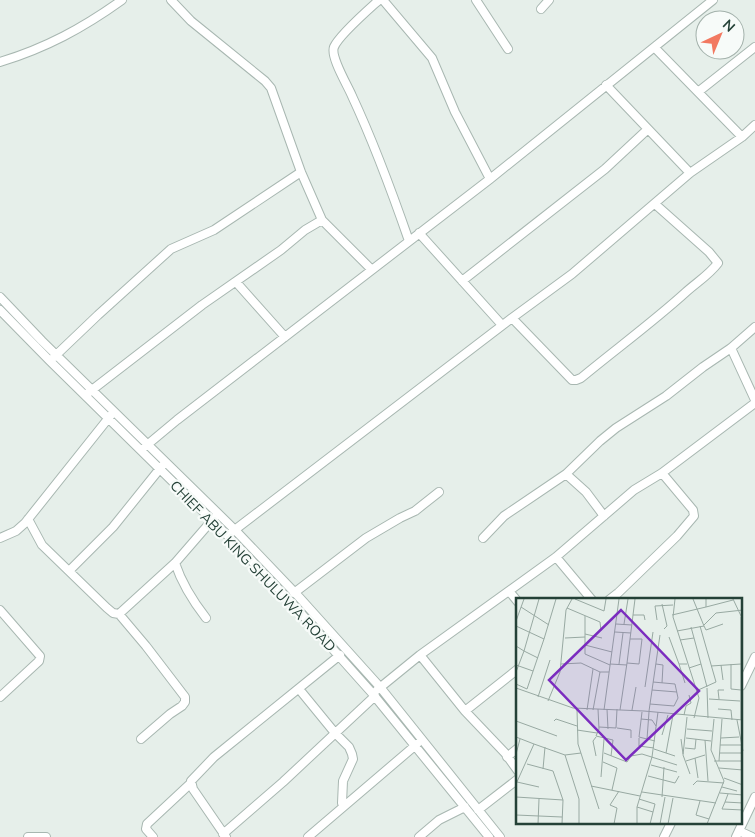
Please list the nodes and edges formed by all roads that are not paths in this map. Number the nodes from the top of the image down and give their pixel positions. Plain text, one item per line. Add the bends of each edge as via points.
1 (106, 0) edge
2 (122, 0) edge
3 (171, 0) edge
4 (476, 0) edge
5 (549, 0) edge
6 (713, 0) edge
7 (376, 1) edge
8 (111, 8) junction
9 (541, 9) dead end
10 (755, 47) edge
11 (508, 48) dead end
12 (655, 48) junction
13 (0, 62) edge
14 (606, 84) junction
15 (698, 92) junction
16 (755, 125) edge
17 (648, 129) junction
18 (742, 137) junction
19 (301, 172) junction
20 (690, 173) junction
21 (490, 179) junction
22 (655, 204) junction
23 (322, 220) junction
24 (419, 233) junction
25 (409, 241) junction
26 (372, 270) junction
27 (462, 281) junction
28 (236, 282) junction
29 (0, 297) edge
30 (0, 310) edge
31 (512, 318) junction
32 (502, 325) junction
33 (755, 328) edge
34 (284, 337) junction
35 (731, 348) junction
36 (57, 355) junction
37 (50, 362) junction
38 (88, 393) junction
39 (755, 401) edge
40 (111, 415) junction
41 (144, 447) junction
42 (162, 466) junction
43 (662, 473) junction
44 (566, 474) junction
45 (439, 492) dead end
46 (604, 516) junction
47 (215, 518) junction
48 (28, 519) junction
49 (235, 530) junction
50 (228, 536) junction
51 (0, 538) edge
52 (483, 538) dead end
53 (556, 557) junction
54 (175, 563) junction
55 (69, 571) junction
56 (509, 591) junction
57 (294, 593) junction
58 (590, 598) edge
59 (612, 598) edge
60 (516, 600) edge
61 (0, 610) edge
62 (119, 614) junction
63 (206, 618) dead end
64 (340, 655) junction
65 (420, 655) junction
66 (755, 657) edge
67 (516, 671) edge
68 (742, 684) edge
69 (380, 687) junction
70 (300, 689) junction
71 (374, 694) junction
72 (0, 697) edge
73 (465, 711) junction
74 (335, 733) junction
75 (141, 739) dead end
76 (422, 740) junction
77 (415, 746) junction
78 (516, 750) edge
79 (508, 757) junction
80 (516, 767) edge
81 (516, 781) edge
82 (191, 784) junction
83 (755, 797) edge
84 (344, 806) junction
85 (465, 807) junction
86 (478, 810) junction
87 (671, 824) edge
88 (742, 824) edge
89 (737, 834) edge
90 (225, 835) edge
91 (28, 837) edge
92 (46, 837) edge
93 (153, 837) edge
94 (308, 837) edge
95 (419, 837) edge
96 (489, 837) edge
97 (500, 837) edge
98 (664, 837) edge
99 (752, 837) edge

1 - 8 street
2 - 8 street
3 - 19 street via 265,81
4 - 11 street
5 - 9 street
6 - 12 street
7 - 21 street via 432,58 454,112
7 - 25 street via 336,43 333,51 372,138
8 - 13 street via 68,35
10 - 15 street
12 - 14 street
12 - 15 street
14 - 17 street
14 - 21 street
15 - 18 street
16 - 18 street
17 - 20 street
17 - 27 street via 605,169
18 - 20 street
19 - 23 street
19 - 36 street via 214,230 171,249
20 - 22 street
21 - 24 street
22 - 31 street via 572,274
22 - 31 street via 718,262 663,313 576,380 568,377
23 - 26 street
23 - 28 street
24 - 25 street
24 - 27 street
25 - 26 street
26 - 34 street
27 - 32 street
28 - 34 street
28 - 38 street
29 - 36 street
30 - 37 street, CHIEF ABU KING SHULUWA ROAD
31 - 32 street
32 - 49 street
33 - 35 street
34 - 41 street
35 - 39 street
35 - 44 street via 600,440
36 - 37 street
36 - 38 street
37 - 38 street, CHIEF ABU KING SHULUWA ROAD
38 - 40 street, CHIEF ABU KING SHULUWA ROAD
39 - 43 street
40 - 41 street, CHIEF ABU KING SHULUWA ROAD
40 - 48 street
41 - 42 street, CHIEF ABU KING SHULUWA ROAD
42 - 47 street, CHIEF ABU KING SHULUWA ROAD
42 - 55 street via 113,527
43 - 46 street via 634,490
43 - 59 street via 693,510 694,516
44 - 46 street via 586,492
44 - 52 street via 504,516
45 - 57 street via 415,511 366,538
46 - 53 street
47 - 49 street
47 - 50 street, CHIEF ABU KING SHULUWA ROAD
47 - 54 street
48 - 51 street via 16,531
48 - 55 street via 42,545
49 - 50 street
49 - 57 street
50 - 64 street, CHIEF ABU KING SHULUWA ROAD
53 - 56 street
53 - 58 street
54 - 62 street
54 - 63 street via 180,580
55 - 62 street via 107,608
56 - 60 street
56 - 65 street
57 - 69 street
61 - 72 street via 40,658
62 - 75 street via 185,697 182,706
64 - 70 street
64 - 71 street, CHIEF ABU KING SHULUWA ROAD
65 - 69 street
65 - 73 street
66 - 68 street
67 - 73 street
69 - 71 street
69 - 76 street
70 - 74 street
70 - 82 street via 214,758
71 - 74 street
71 - 77 street, CHIEF ABU KING SHULUWA ROAD
73 - 79 street
74 - 84 street via 349,747 353,759 343,781
74 - 90 street
76 - 77 street
76 - 86 street
77 - 84 street
77 - 85 street, CHIEF ABU KING SHULUWA ROAD
78 - 79 street
79 - 80 street
81 - 86 street
82 - 90 street
82 - 93 street via 147,824 146,829
83 - 88 street
84 - 94 street
85 - 95 street via 439,820
85 - 96 street, CHIEF ABU KING SHULUWA ROAD
86 - 97 street
87 - 98 street
89 - 99 street
91 - 92 street

